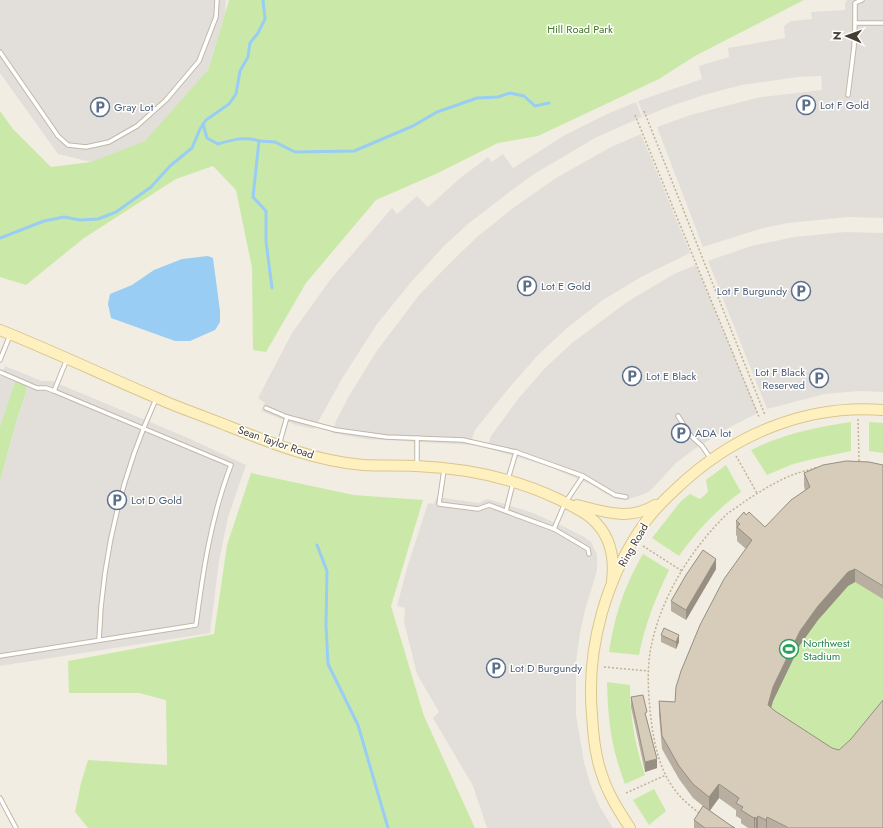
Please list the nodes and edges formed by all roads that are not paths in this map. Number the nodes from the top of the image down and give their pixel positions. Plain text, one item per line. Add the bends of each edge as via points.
1 (217, 0) edge
2 (862, 0) edge
3 (855, 23) junction
4 (883, 23) edge
5 (0, 52) edge
6 (848, 95) dead end
7 (0, 330) edge
8 (10, 334) junction
9 (68, 358) junction
10 (0, 360) edge
11 (0, 372) edge
12 (54, 391) junction
13 (156, 398) junction
14 (266, 408) dead end
15 (883, 410) edge
16 (678, 416) dead end
17 (287, 417) junction
18 (142, 428) junction
19 (417, 438) junction
20 (278, 446) junction
21 (516, 452) junction
22 (711, 459) junction
23 (417, 466) junction
24 (444, 469) junction
25 (583, 476) junction
26 (510, 481) junction
27 (626, 497) dead end
28 (665, 499) junction
29 (565, 503) junction
30 (506, 510) junction
31 (554, 529) junction
32 (589, 554) dead end
33 (612, 581) junction
34 (99, 640) junction
35 (0, 656) edge
36 (0, 798) edge
37 (16, 828) edge
38 (630, 828) edge

1 - 5 lane via 216,17 198,61 160,105 137,126 109,142 86,148 68,145 58,136
2 - 3 lane via 855,3
3 - 4 lane
3 - 6 lane
7 - 8 main road, Sean Taylor Road
8 - 9 main road, Sean Taylor Road
8 - 10 lane
9 - 12 lane
9 - 13 main road, Sean Taylor Road
11 - 12 lane via 37,388
12 - 18 lane
13 - 18 lane
13 - 20 main road, Sean Taylor Road
14 - 17 lane
15 - 22 main road, Ring Road via 863,408 828,411 789,420 754,433
16 - 22 lane
17 - 19 lane via 336,430
17 - 20 lane
18 - 34 lane via 112,532 100,606
18 - 34 lane via 231,465 215,514 196,626
19 - 21 lane via 463,440
19 - 23 lane
20 - 23 main road, Sean Taylor Road via 313,456 362,465
21 - 25 lane
21 - 26 lane
22 - 28 main road, Ring Road
23 - 24 main road, Sean Taylor Road
24 - 26 main road, Sean Taylor Road
24 - 30 lane via 439,504 478,509 489,505
25 - 27 lane via 615,495
25 - 29 lane
26 - 29 main road, Sean Taylor Road via 538,490
26 - 30 lane
28 - 29 main road, Sean Taylor Road via 644,512 632,514 602,512
28 - 33 main road, Ring Road via 633,541
29 - 31 lane
29 - 33 main road, Sean Taylor Road via 591,518 603,532 613,557
30 - 31 lane
31 - 32 lane via 588,550
33 - 38 main road, Ring Road via 594,647 590,693 594,738 602,774
34 - 35 lane
36 - 37 lane

